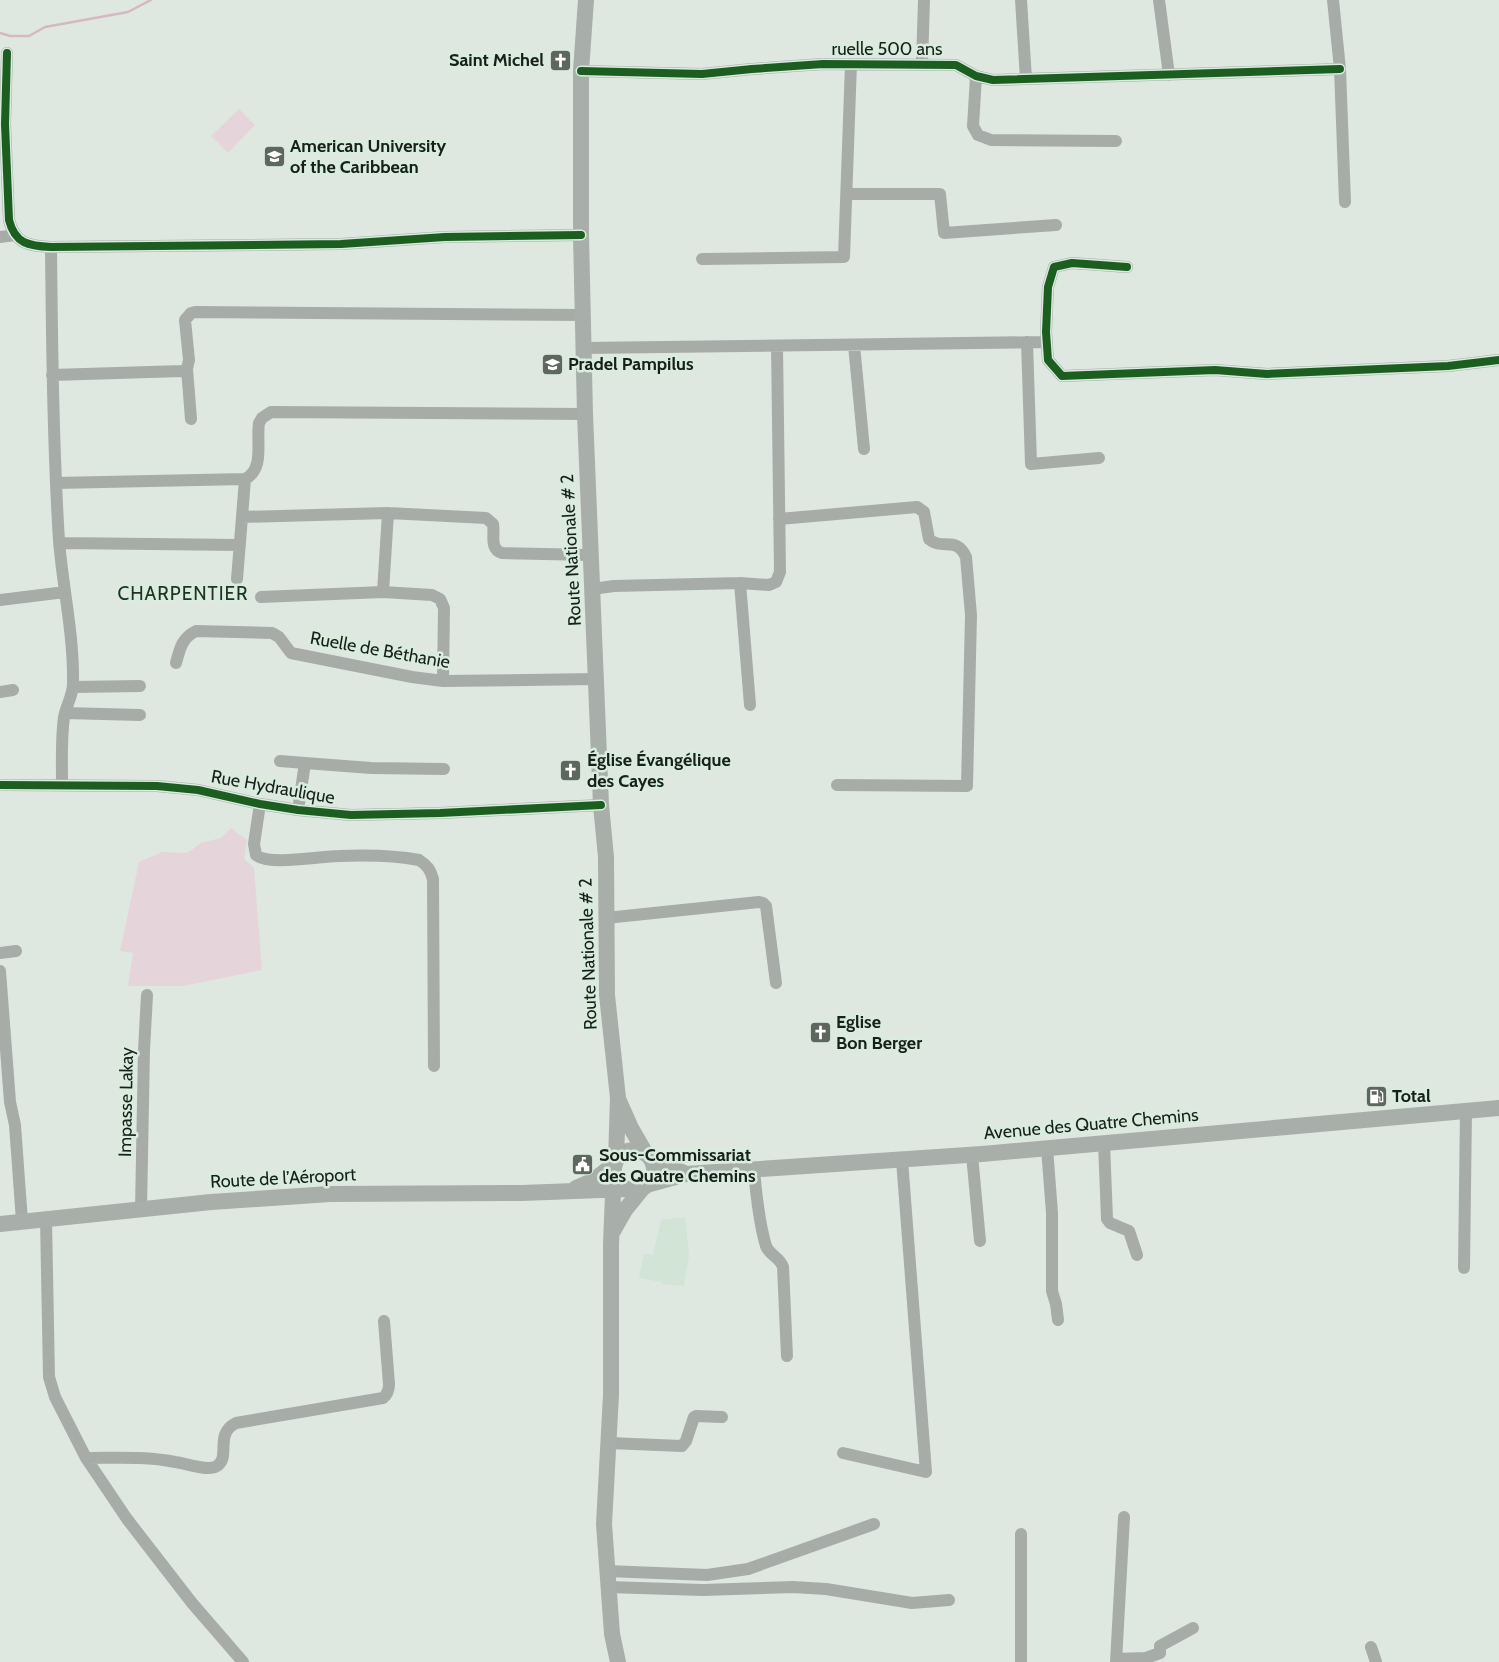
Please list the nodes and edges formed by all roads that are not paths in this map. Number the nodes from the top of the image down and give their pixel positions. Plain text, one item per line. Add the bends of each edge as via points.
1 (587, 0) edge
2 (924, 0) edge
3 (1021, 0) edge
4 (1159, 0) edge
5 (1333, 0) edge
6 (7, 53) dead end
7 (851, 64) junction
8 (922, 64) junction
9 (1340, 69) junction
10 (581, 71) junction
11 (1168, 75) junction
12 (976, 76) junction
13 (1026, 79) junction
14 (1116, 141) dead end
15 (846, 194) junction
16 (1345, 202) dead end
17 (1056, 225) dead end
18 (15, 235) junction
19 (581, 235) junction
20 (0, 236) edge
21 (51, 247) junction
22 (702, 259) dead end
23 (1127, 267) dead end
24 (583, 315) junction
25 (1027, 342) junction
26 (1047, 342) junction
27 (854, 345) junction
28 (777, 346) junction
29 (583, 348) junction
30 (1499, 360) edge
31 (187, 369) junction
32 (52, 375) junction
33 (585, 414) junction
34 (191, 419) dead end
35 (864, 448) dead end
36 (1099, 458) dead end
37 (245, 479) junction
38 (56, 483) junction
39 (388, 513) junction
40 (242, 517) junction
41 (779, 519) junction
42 (60, 543) junction
43 (240, 545) junction
44 (590, 555) junction
45 (237, 579) dead end
46 (740, 583) junction
47 (592, 589) junction
48 (65, 592) junction
49 (383, 592) junction
50 (261, 597) dead end
51 (0, 600) edge
52 (176, 662) dead end
53 (597, 679) junction
54 (442, 681) junction
55 (140, 686) dead end
56 (73, 687) junction
57 (13, 690) dead end
58 (0, 692) edge
59 (750, 705) dead end
60 (65, 713) junction
61 (140, 715) dead end
62 (280, 760) dead end
63 (305, 763) junction
64 (444, 769) dead end
65 (62, 785) junction
66 (836, 785) dead end
67 (0, 786) edge
68 (260, 804) junction
69 (601, 805) junction
70 (298, 810) junction
71 (606, 918) junction
72 (16, 951) dead end
73 (0, 953) edge
74 (0, 971) edge
75 (776, 983) dead end
76 (0, 987) edge
77 (147, 995) dead end
78 (434, 1066) dead end
79 (618, 1098) junction
80 (1499, 1108) edge
81 (1466, 1111) junction
82 (1104, 1143) junction
83 (1047, 1148) junction
84 (972, 1155) junction
85 (648, 1156) junction
86 (902, 1160) junction
87 (615, 1165) junction
88 (754, 1169) junction
89 (686, 1174) junction
90 (633, 1188) junction
91 (569, 1191) junction
92 (141, 1209) junction
93 (46, 1219) junction
94 (22, 1221) junction
95 (0, 1224) edge
96 (612, 1233) junction
97 (980, 1241) dead end
98 (1137, 1255) dead end
99 (1464, 1268) dead end
100 (1058, 1320) dead end
101 (384, 1321) dead end
102 (787, 1356) dead end
103 (722, 1417) dead end
104 (609, 1443) junction
105 (843, 1453) dead end
106 (86, 1458) junction
107 (1124, 1517) dead end
108 (874, 1524) dead end
109 (1021, 1534) dead end
110 (607, 1579) junction
111 (949, 1600) dead end
112 (1193, 1628) dead end
113 (1371, 1647) dead end
114 (1116, 1660) edge
115 (243, 1662) edge
116 (618, 1662) edge
117 (1020, 1662) edge
118 (1376, 1662) edge

1 - 10 main road, Route Nationale # 2
2 - 8 street
3 - 13 street
4 - 11 street
5 - 9 street
6 - 18 street via 4,124 9,220
7 - 8 street, ruelle 500 ans
7 - 10 street, ruelle 500 ans via 752,68 702,74
7 - 15 street
8 - 12 street, ruelle 500 ans via 956,65
9 - 11 street, ruelle 500 ans
9 - 16 street
10 - 19 main road, Route Nationale # 2
11 - 13 street, ruelle 500 ans
12 - 13 street, ruelle 500 ans via 993,80
12 - 14 street via 973,126 978,135 991,140
15 - 17 street via 940,194 944,233
15 - 22 street via 844,257
18 - 20 street
18 - 21 street via 27,244
19 - 21 street via 445,237 341,244
19 - 24 main road, Route Nationale # 2
21 - 32 street
23 - 26 street via 1072,263 1054,267 1048,287
24 - 29 main road, Route Nationale # 2
24 - 31 street via 195,312 185,320 190,360
25 - 26 street
25 - 27 street
25 - 36 street via 1031,464
26 - 30 street via 1048,360 1062,376 1215,370 1267,374 1448,366
27 - 28 street
27 - 35 street
28 - 29 street
28 - 41 street
29 - 33 main road, Route Nationale # 2
31 - 32 street
31 - 34 street
32 - 38 street
33 - 37 street via 271,412 260,423 258,463 251,476
33 - 44 main road, Route Nationale # 2
37 - 38 street
37 - 40 street
38 - 42 street
39 - 40 street
39 - 44 street via 486,518 493,524 495,550 502,553
39 - 49 street
40 - 43 street
41 - 46 street via 779,578 769,585
41 - 66 street via 917,507 924,512 929,539 937,544 958,546 966,557 971,615 968,786
42 - 43 street
42 - 48 street
43 - 45 street
44 - 47 main road, Route Nationale # 2
46 - 47 street
46 - 59 street
47 - 53 main road, Route Nationale # 2
48 - 51 street
48 - 56 street
49 - 50 street
49 - 54 street via 432,595 443,603
52 - 54 street, Ruelle de Béthanie via 183,641 196,631 272,633 291,653
53 - 54 street, Ruelle de Béthanie
53 - 69 main road, Route Nationale # 2
55 - 56 street
56 - 60 street
57 - 58 street
60 - 61 street
60 - 65 street
62 - 63 street
63 - 64 street
63 - 70 street
65 - 67 street, Rue Hydraulique
65 - 68 street, Rue Hydraulique via 157,786 198,790
68 - 70 street, Rue Hydraulique
68 - 78 street via 254,844 256,855 264,860 372,856 419,860 430,870
69 - 70 street, Rue Hydraulique via 351,815
69 - 71 main road, Route Nationale # 2 via 606,856
71 - 75 street via 763,903
71 - 79 main road, Route Nationale # 2 via 607,996
72 - 73 street
74 - 76 street
76 - 94 street
77 - 92 street, Impasse Lakay
79 - 85 main road, Route Nationale # 2
79 - 87 main road, Route Nationale # 2
80 - 81 main road, Avenue des Quatre Chemins
81 - 82 main road, Avenue des Quatre Chemins
81 - 99 street
82 - 83 main road, Avenue des Quatre Chemins
82 - 98 street via 1107,1219 1129,1231
83 - 84 main road, Avenue des Quatre Chemins
83 - 100 street via 1052,1213 1052,1291
84 - 86 main road, Avenue des Quatre Chemins
84 - 97 street
85 - 87 main road via 633,1150 621,1155
85 - 89 main road, Avenue des Quatre Chemins
85 - 90 main road via 654,1170 652,1179
86 - 88 main road, Avenue des Quatre Chemins
86 - 105 street via 926,1472
87 - 90 main road via 617,1181
87 - 91 main road, Route de l’Aéroport via 594,1180
88 - 89 main road, Avenue des Quatre Chemins
88 - 102 street via 766,1247 783,1267
89 - 90 main road, Avenue des Quatre Chemins
90 - 91 main road, Route de l’Aéroport
90 - 96 main road
90 - 96 main road
91 - 92 main road, Route de l’Aéroport via 330,1194
92 - 93 main road, Route de l’Aéroport
93 - 94 main road, Route de l’Aéroport
93 - 106 street via 49,1377 55,1397
94 - 95 main road, Route de l’Aéroport
96 - 104 main road
101 - 106 street via 389,1384 387,1396 383,1398 236,1423 225,1432 222,1459 213,1468 159,1459
103 - 104 street via 694,1417 682,1446
104 - 110 main road via 604,1524
106 - 115 street via 127,1519
107 - 114 street
108 - 110 street via 748,1570
109 - 117 street
110 - 111 street via 703,1590 826,1589 912,1604
110 - 116 main road
112 - 114 street via 1160,1646 1160,1653 1146,1658
113 - 118 street

